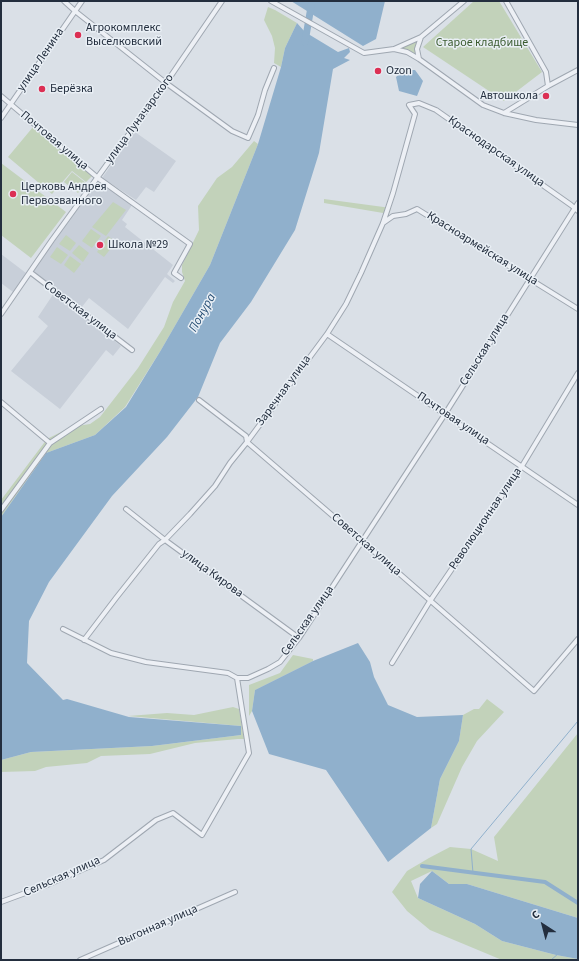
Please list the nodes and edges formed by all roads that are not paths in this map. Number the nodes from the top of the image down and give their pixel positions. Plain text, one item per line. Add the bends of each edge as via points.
1 (64, 1) edge
2 (82, 1) edge
3 (222, 1) edge
4 (271, 1) edge
5 (464, 1) edge
6 (506, 1) edge
7 (75, 11) junction
8 (421, 37) junction
9 (394, 49) junction
10 (419, 59) junction
11 (274, 68) dead end
12 (578, 70) edge
13 (166, 83) junction
14 (548, 86) junction
15 (1, 96) edge
16 (11, 104) junction
17 (410, 104) joint
18 (504, 113) junction
19 (1, 118) edge
20 (578, 125) edge
21 (98, 178) junction
22 (578, 203) edge
23 (576, 210) edge
24 (383, 223) junction
25 (30, 272) junction
26 (181, 278) dead end
27 (530, 278) junction
28 (578, 309) edge
29 (1, 314) edge
30 (327, 334) junction
31 (132, 350) dead end
32 (578, 373) edge
33 (199, 400) dead end
34 (1, 402) edge
35 (101, 409) dead end
36 (444, 414) junction
37 (247, 442) junction
38 (50, 443) junction
39 (522, 466) junction
40 (578, 505) edge
41 (126, 509) dead end
42 (1, 510) edge
43 (165, 540) junction
44 (362, 541) junction
45 (430, 601) junction
46 (63, 629) dead end
47 (299, 638) junction
48 (578, 639) edge
49 (84, 640) junction
50 (392, 663) dead end
51 (237, 678) junction
52 (235, 892) dead end
53 (1, 902) edge
54 (80, 960) edge

1 - 7 street
2 - 7 street, улица Ленина
3 - 13 street, улица Луначарского
4 - 9 street via 364,52
5 - 8 street
6 - 14 street via 546,72
7 - 13 street
7 - 16 street, улица Ленина
8 - 9 street
8 - 10 street via 417,49
9 - 10 street via 407,52
10 - 18 street via 483,105
11 - 13 street via 248,138 232,131
12 - 14 street
13 - 21 street, улица Луначарского
14 - 18 street
15 - 16 street, Почтовая улица
16 - 19 street, улица Ленина
16 - 21 street, Почтовая улица
17 - 23 street, Краснодарская улица via 419,103 436,110
17 - 24 street, Заречная улица via 414,114
18 - 20 street
21 - 25 street, улица Луначарского
21 - 26 street, Почтовая улица via 190,244 174,273
22 - 23 street, Сельская улица
23 - 27 street, Сельская улица
24 - 27 street, Красноармейская улица via 393,216 417,209
24 - 30 street, Заречная улица via 362,273
25 - 29 street, улица Луначарского
25 - 31 street, Советская улица
27 - 28 street, Красноармейская улица
27 - 36 street, Сельская улица
30 - 36 street, Почтовая улица
30 - 37 street, Заречная улица
32 - 39 street, Революционная улица
33 - 37 street, Советская улица via 246,436
34 - 38 street
35 - 38 street
36 - 39 street, Почтовая улица
36 - 44 street, Сельская улица
37 - 43 street, Заречная улица via 215,486
37 - 44 street, Советская улица
38 - 42 street
39 - 40 street, Почтовая улица
39 - 45 street, Революционная улица
41 - 43 street, улица Кирова
43 - 47 street, улица Кирова
43 - 49 street, Заречная улица via 159,544
44 - 45 street, Советская улица
44 - 47 street, Сельская улица
45 - 48 street, Советская улица via 534,691
45 - 50 street, Революционная улица
46 - 49 street
47 - 51 street, Сельская улица via 280,662 248,678
49 - 51 street via 111,653 146,662 228,673
51 - 53 street, Сельская улица via 249,753 202,835 173,813 156,820 104,860
52 - 54 street, Выгонная улица

